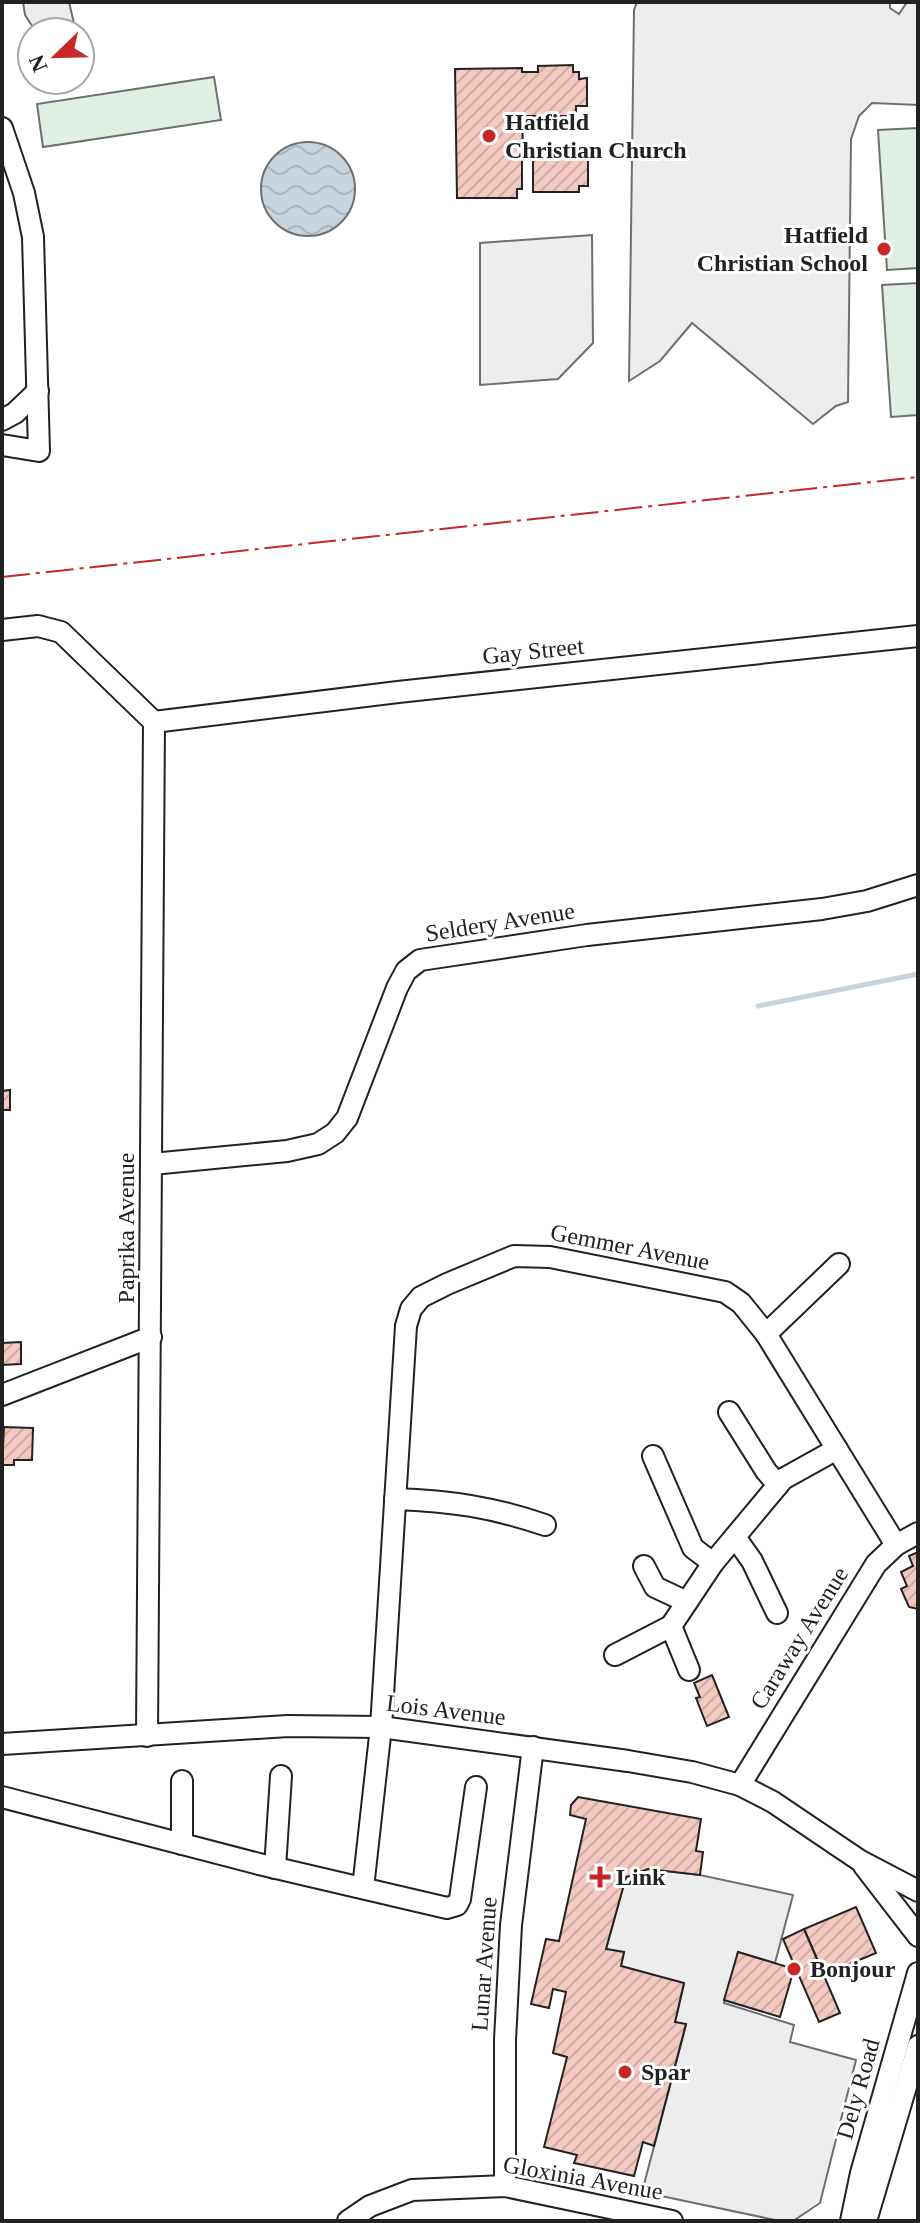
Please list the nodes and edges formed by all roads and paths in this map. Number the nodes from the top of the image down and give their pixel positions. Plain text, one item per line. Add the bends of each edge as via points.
1 (2, 128) edge
2 (38, 391) junction
3 (2, 420) edge
4 (2, 445) edge
5 (2, 630) edge
6 (918, 636) edge
7 (154, 722) junction
8 (918, 885) edge
9 (152, 1164) junction
10 (839, 1264) dead end
11 (766, 1334) junction
12 (151, 1337) junction
13 (2, 1395) edge
14 (729, 1412) dead end
15 (837, 1449) junction
16 (653, 1456) dead end
17 (778, 1485) junction
18 (395, 1499) junction
19 (545, 1525) dead end
20 (918, 1533) edge
21 (735, 1537) junction
22 (896, 1545) junction
23 (713, 1563) junction
24 (644, 1566) dead end
25 (687, 1602) junction
26 (777, 1613) dead end
27 (671, 1626) junction
28 (615, 1655) dead end
29 (689, 1670) dead end
30 (381, 1727) junction
31 (147, 1736) junction
32 (2, 1744) edge
33 (533, 1747) junction
34 (281, 1776) dead end
35 (182, 1781) dead end
36 (740, 1785) junction
37 (476, 1787) dead end
38 (2, 1797) edge
39 (182, 1844) junction
40 (859, 1860) junction
41 (275, 1868) junction
42 (363, 1888) junction
43 (918, 1891) edge
44 (918, 1931) edge
45 (918, 1973) edge
46 (918, 2046) edge
47 (505, 2186) junction
48 (649, 2219) edge
49 (348, 2221) edge
50 (672, 2221) edge
51 (851, 2221) edge
52 (866, 2221) edge

1 - 2 street via 33,237
2 - 3 street
2 - 4 street via 39,451
5 - 7 street via 38,626 61,632
6 - 7 street, Gay Street
7 - 9 street, Paprika Avenue
8 - 9 street, Seldery Avenue via 813,910 420,960 397,988 347,1118 335,1133 318,1144 287,1151
9 - 12 street, Paprika Avenue
10 - 11 street
11 - 15 street, Gemmer Avenue
11 - 18 street, Gemmer Avenue via 725,1292 550,1257 499,1261 421,1297 411,1309
12 - 13 street
12 - 31 street, Paprika Avenue
14 - 17 street
15 - 17 street
15 - 22 street, Gemmer Avenue
16 - 23 street via 693,1548
17 - 21 street
18 - 19 street via 450,1501
18 - 30 street, Gemmer Avenue
20 - 22 street, Caraway Avenue
21 - 23 street
21 - 26 street
22 - 36 street, Caraway Avenue via 876,1564
23 - 25 street
24 - 25 street via 655,1587
25 - 27 street
27 - 28 street
27 - 29 street
30 - 31 street, Lois Avenue via 288,1726
30 - 33 street, Lois Avenue
30 - 42 street, Gemmer Avenue
31 - 32 street, Lois Avenue
33 - 36 street, Lois Avenue via 692,1772
33 - 47 street, Lunar Avenue via 511,1925
34 - 41 street
35 - 39 street
36 - 40 street, Lois Avenue
37 - 42 street via 457,1905 447,1908
38 - 39 street
39 - 41 street
40 - 43 street, Lois Avenue
40 - 44 street, Lois Avenue
41 - 42 street
45 - 51 street, Dely Road
46 - 52 street, Dely Road
47 - 48 street, Gloxinia Avenue
47 - 49 street, Gloxinia Avenue via 412,2190
48 - 50 street, Gloxinia Avenue

